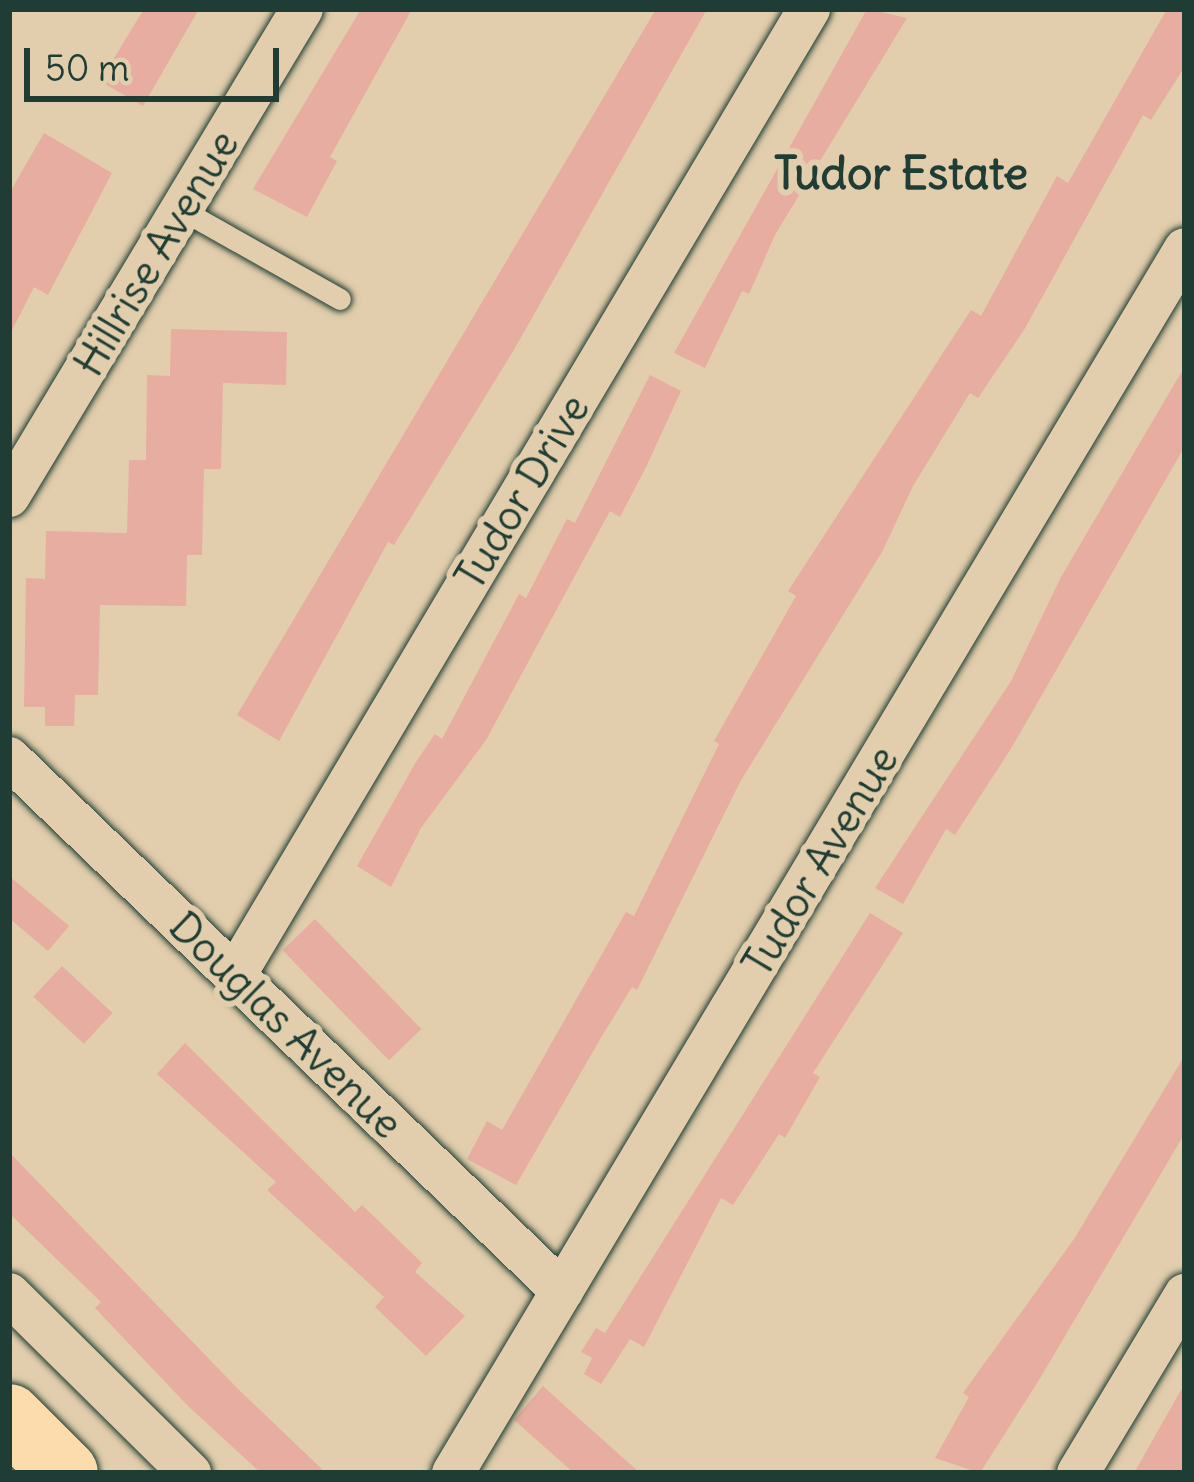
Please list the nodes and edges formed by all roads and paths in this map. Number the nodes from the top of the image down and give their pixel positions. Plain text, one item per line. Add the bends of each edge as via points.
1 (302, 9) edge
2 (809, 9) edge
3 (182, 210) junction
4 (1185, 249) edge
5 (340, 299) dead end
6 (9, 496) edge
7 (9, 758) edge
8 (235, 975) junction
9 (562, 1292) junction
10 (9, 1294) edge
11 (1185, 1295) edge
12 (9, 1417) edge
13 (470, 1466) edge
14 (65, 1473) edge
15 (190, 1473) edge
16 (1078, 1473) edge

1 - 3 street, Hillrise Avenue
2 - 8 street, Tudor Drive
3 - 5 lane
3 - 6 street, Hillrise Avenue
4 - 9 street, Tudor Avenue
7 - 8 street, Douglas Avenue
8 - 9 street, Douglas Avenue
9 - 13 street, Tudor Avenue
10 - 15 street
11 - 16 street
12 - 14 highway

